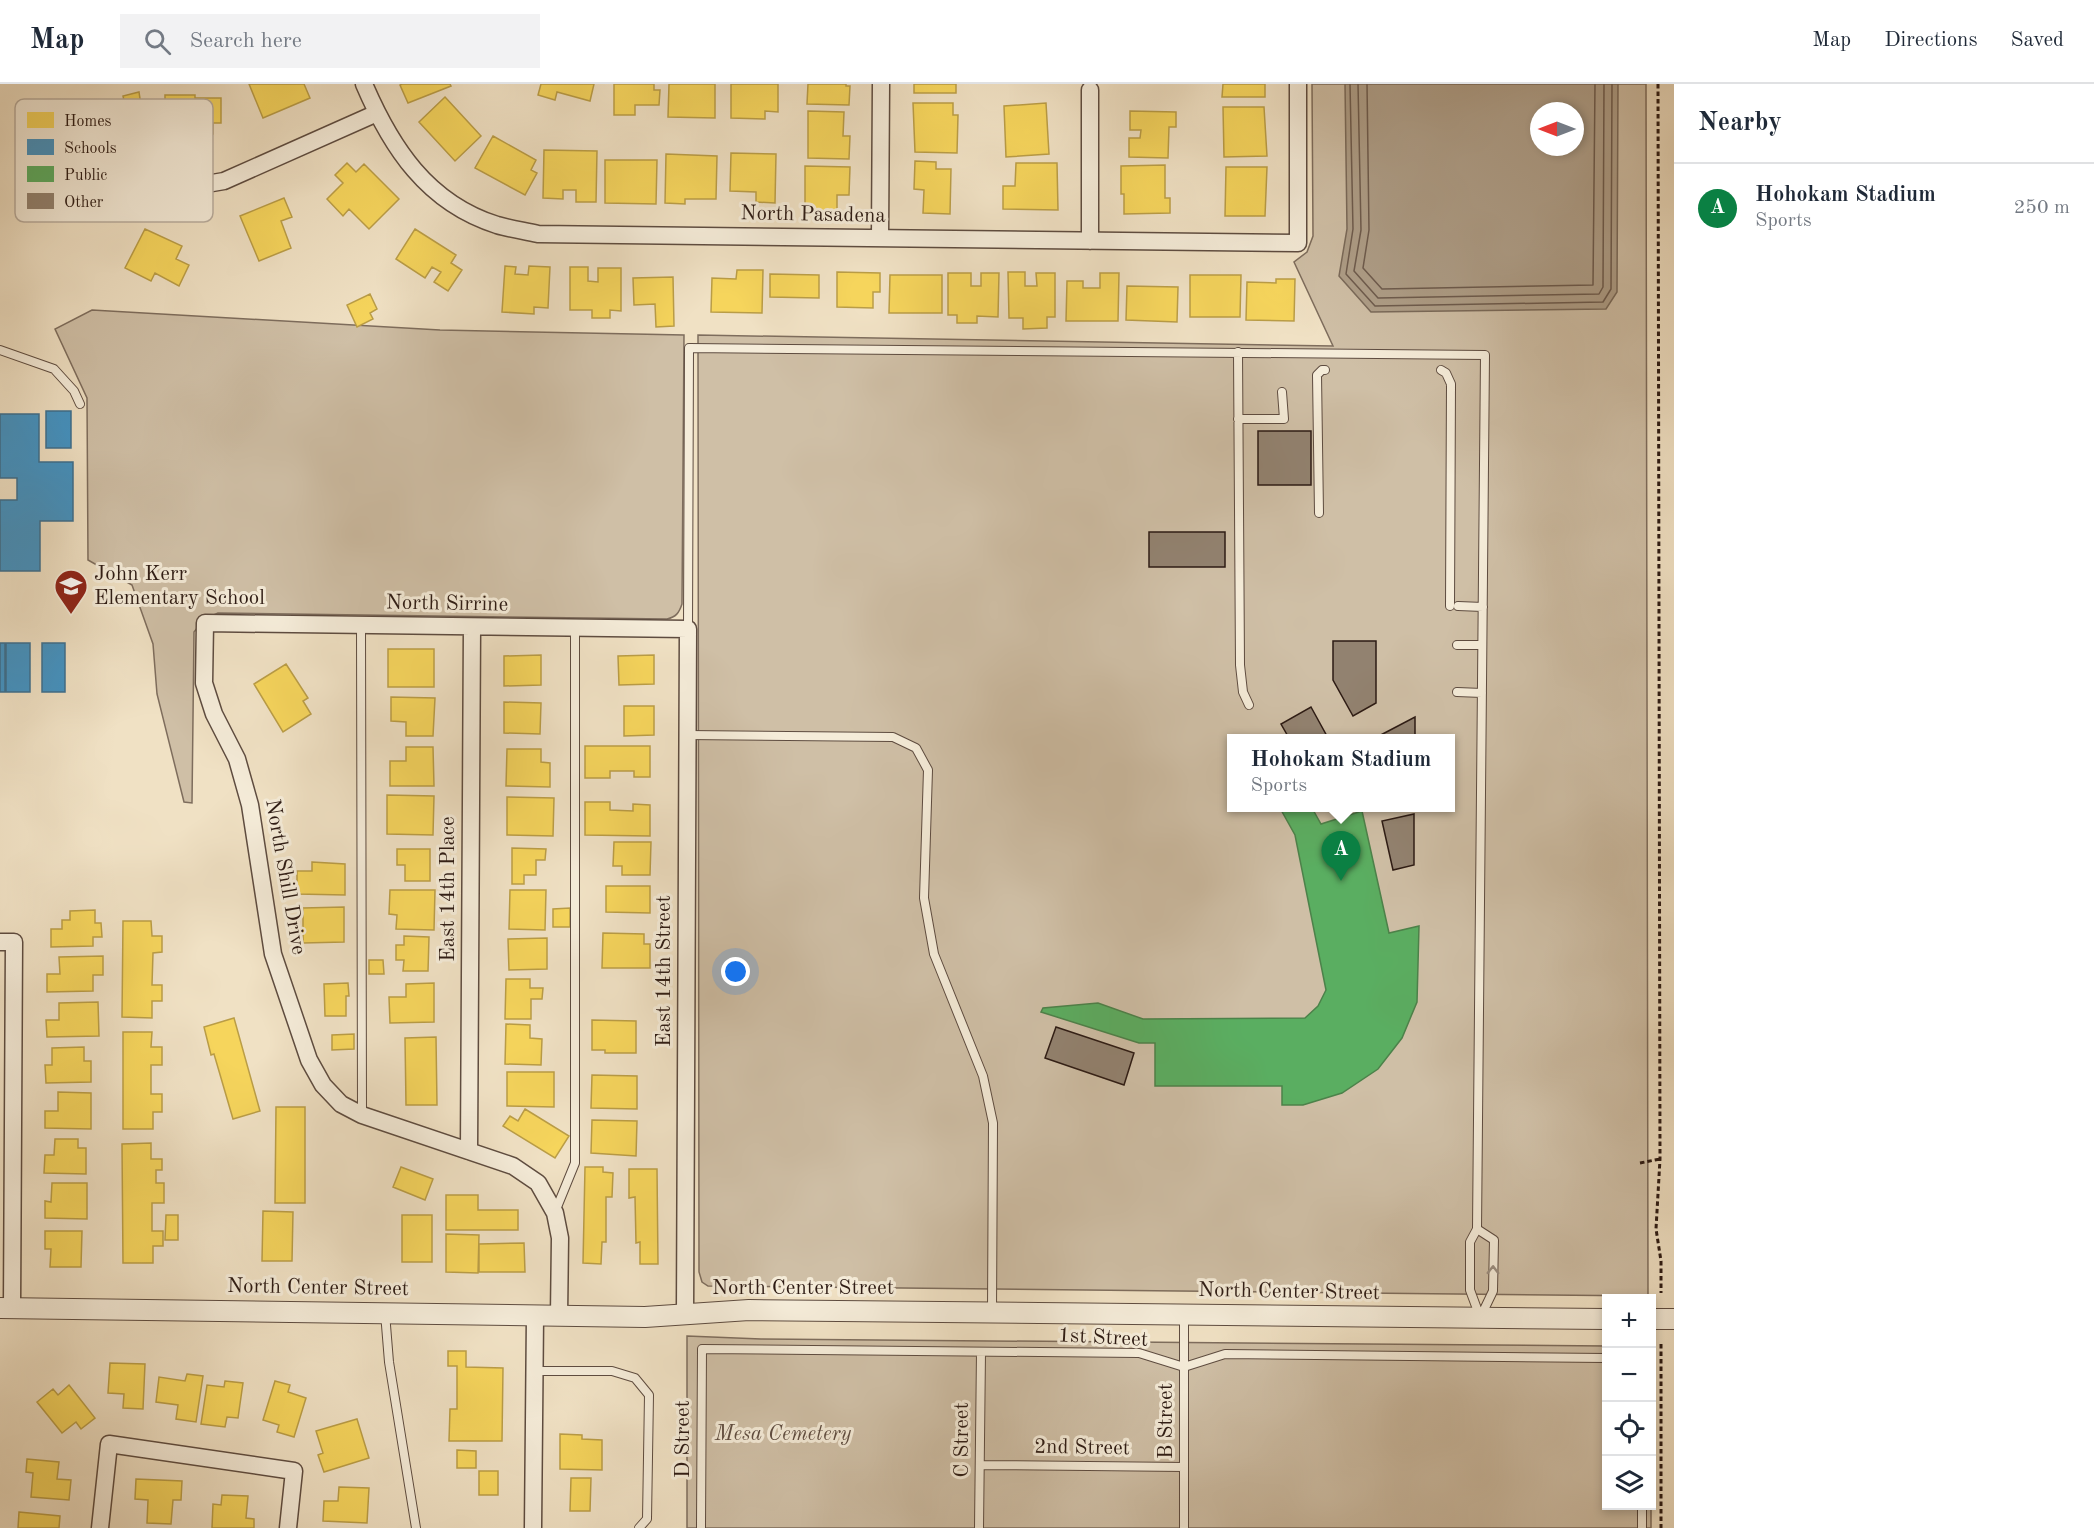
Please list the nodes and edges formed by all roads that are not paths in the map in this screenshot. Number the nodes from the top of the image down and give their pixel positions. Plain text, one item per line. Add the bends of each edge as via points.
1 (364, 84) edge
2 (881, 84) edge
3 (1298, 84) edge
4 (1090, 90) dead end
5 (377, 113) junction
6 (213, 183) edge
7 (880, 238) junction
8 (1089, 241) junction
9 (0, 350) edge
10 (1238, 352) junction
11 (1325, 370) dead end
12 (1441, 370) dead end
13 (1282, 392) dead end
14 (80, 404) dead end
15 (1238, 419) junction
16 (1319, 513) dead end
17 (1483, 607) junction
18 (205, 623) joint
19 (362, 626) junction
20 (472, 627) junction
21 (575, 628) junction
22 (688, 629) junction
23 (1457, 645) dead end
24 (1482, 645) junction
25 (1457, 692) dead end
26 (1482, 693) junction
27 (1249, 705) dead end
28 (687, 735) junction
29 (7, 942) edge
30 (362, 1115) junction
31 (470, 1151) junction
32 (6, 1158) edge
33 (555, 1213) junction
34 (1477, 1229) junction
35 (6, 1308) edge
36 (385, 1313) junction
37 (992, 1313) junction
38 (685, 1314) junction
39 (1184, 1314) junction
40 (535, 1316) junction
41 (559, 1316) junction
42 (1480, 1318) junction
43 (1602, 1318) edge
44 (702, 1349) joint
45 (981, 1352) junction
46 (1602, 1358) edge
47 (1184, 1367) junction
48 (534, 1371) junction
49 (980, 1465) junction
50 (1184, 1467) junction
51 (1642, 1510) edge
52 (100, 1528) edge
53 (288, 1528) edge
54 (416, 1528) edge
55 (532, 1528) edge
56 (639, 1528) edge
57 (701, 1528) edge
58 (979, 1528) edge
59 (1184, 1528) edge
60 (1642, 1528) edge

1 - 5 street, North Pasadena
2 - 7 street
3 - 8 street, North Pasadena via 1298,243
4 - 8 street
5 - 6 street
5 - 7 street, North Pasadena via 404,160 437,193 496,224 538,234
7 - 8 street, North Pasadena
9 - 14 lane via 54,369
10 - 15 lane
10 - 17 lane via 1485,355
10 - 22 lane via 689,348
11 - 16 lane via 1317,375
12 - 17 lane via 1451,384 1454,606
13 - 15 lane via 1284,419
15 - 27 lane via 1239,665
17 - 24 lane
18 - 19 street, North Sirrine
18 - 30 street, North Shill Drive via 204,683 214,714 237,759 250,805 273,954 309,1060 323,1085 341,1104
19 - 20 street, North Sirrine
19 - 30 lane
20 - 21 street, North Sirrine
20 - 31 street, East 14th Place
21 - 22 street, North Sirrine
21 - 33 lane via 575,1163
22 - 28 street, East 14th Street
23 - 24 lane
24 - 26 lane
25 - 26 lane
26 - 34 lane
28 - 37 lane via 894,736 916,748 928,770 924,898 934,954 983,1076 993,1123
28 - 38 street, East 14th Street
29 - 32 street
30 - 31 street, North Shill Drive
31 - 33 street, North Shill Drive via 513,1166 538,1184
32 - 35 street
33 - 41 street, North Shill Drive via 560,1238
34 - 42 lane via 1470,1242 1470,1290
42 -> 34 lane via 1493,1291 1494,1240
35 - 36 street, North Center Street
36 - 40 street, North Center Street
36 - 54 lane via 389,1362
37 - 38 street, North Center Street via 749,1310
37 - 39 street, North Center Street
38 - 41 street, North Center Street
39 - 42 street, North Center Street
39 - 47 lane, B Street
40 - 41 street, North Center Street
40 - 48 street
42 - 43 street, North Center Street
44 - 45 lane, 1st Street
44 - 57 lane, D Street
45 - 47 lane, 1st Street via 1139,1353
45 - 49 lane, C Street
46 - 47 lane via 1225,1354
47 - 50 lane, B Street
48 - 55 street
48 - 56 lane via 612,1371 635,1378 649,1395 647,1519
49 - 50 lane, 2nd Street
49 - 58 lane, C Street
50 - 59 lane, B Street
51 - 60 lane
52 - 53 street via 109,1444 294,1471

